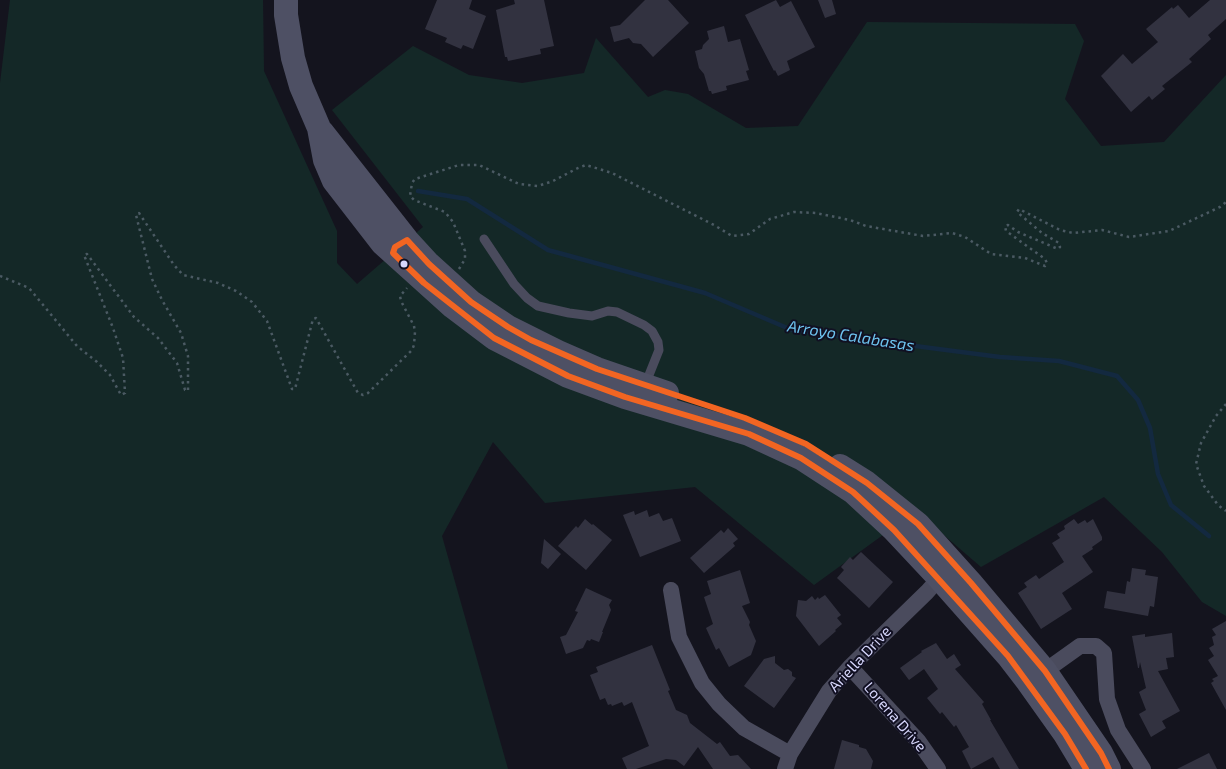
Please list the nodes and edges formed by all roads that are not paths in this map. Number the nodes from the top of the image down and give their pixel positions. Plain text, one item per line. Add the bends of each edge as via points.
1 (286, 0) edge
2 (484, 239) dead end
3 (400, 246) junction
4 (644, 385) junction
5 (946, 571) junction
6 (671, 590) dead end
7 (850, 667) junction
8 (1037, 676) junction
9 (788, 762) edge
10 (938, 769) edge
11 (1086, 769) edge
12 (1110, 769) edge
13 (1143, 769) edge

1 - 3 street via 293,58 319,128 362,200 382,243
2 - 4 lane via 514,284 538,306 592,316 617,312 652,331 659,350
3 - 4 street via 429,264 471,302 508,327 597,369
3 - 5 street via 453,308 494,338 568,376 625,397 749,434 801,458 853,492
4 - 5 street via 745,418 806,444 867,483 918,524
5 - 7 street, Ariella Drive
5 - 8 street via 1008,656
6 - 9 street via 680,637 702,683 744,728
7 - 9 street, Ariella Drive via 829,691
7 - 10 street, Lorena Drive via 920,742
8 - 11 street
8 - 12 street
8 - 13 street via 1080,646 1096,646 1104,653 1107,699 1118,730

